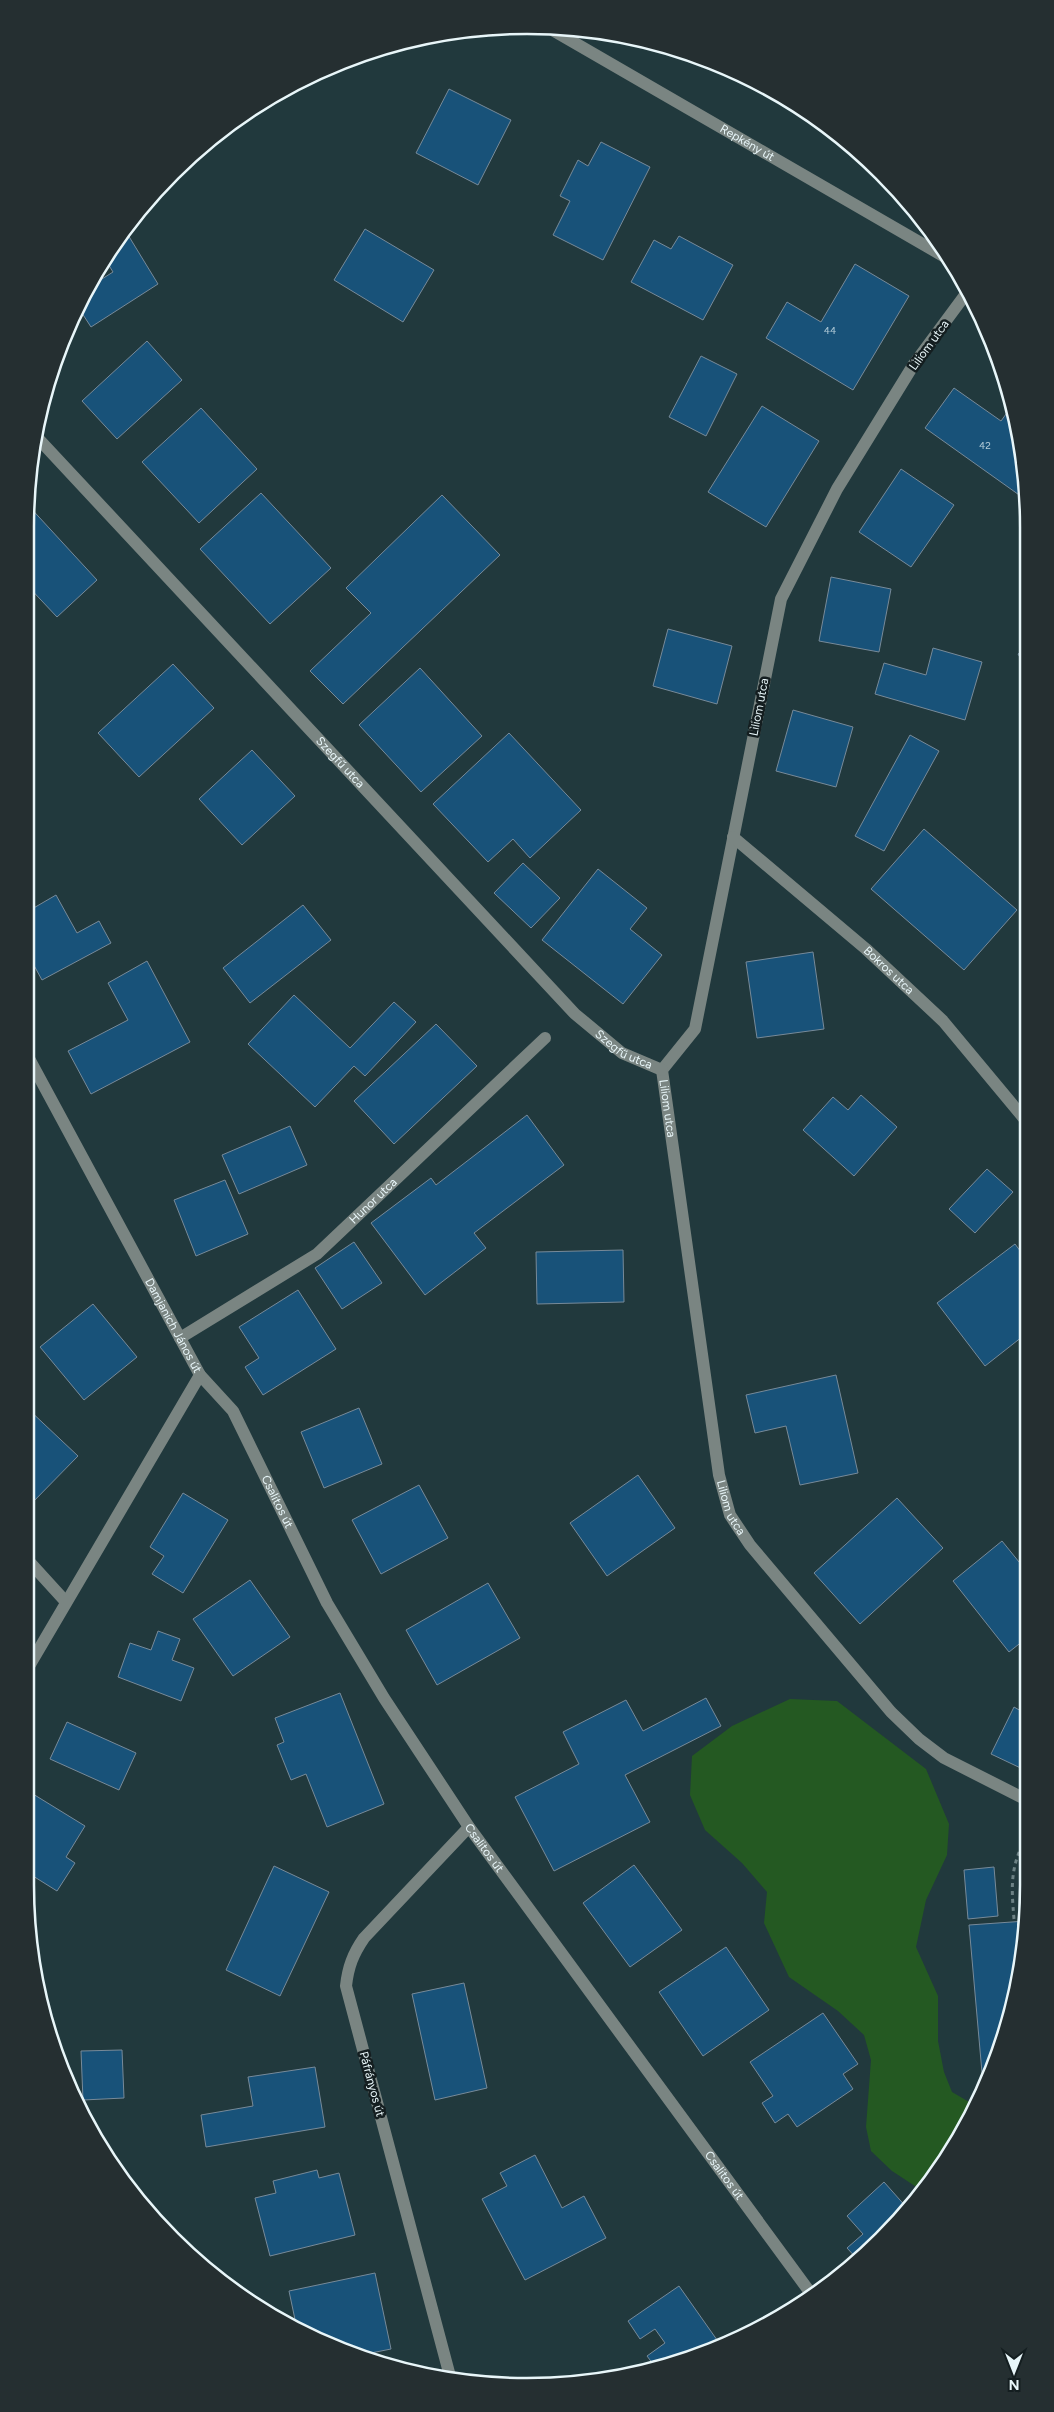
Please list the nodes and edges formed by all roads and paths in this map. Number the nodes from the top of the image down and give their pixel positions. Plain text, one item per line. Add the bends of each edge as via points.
1 (562, 35) edge
2 (935, 250) edge
3 (963, 298) edge
4 (41, 442) edge
5 (733, 837) junction
6 (545, 1038) dead end
7 (34, 1068) edge
8 (662, 1070) junction
9 (1020, 1114) edge
10 (180, 1338) junction
11 (200, 1375) junction
12 (34, 1568) edge
13 (66, 1602) junction
14 (34, 1657) edge
15 (1020, 1796) edge
16 (469, 1827) junction
17 (1020, 1853) edge
18 (1014, 1919) dead end
19 (808, 2290) edge
20 (450, 2372) edge

1 - 2 street, Repkény út
3 - 5 street, Liliom utca via 914,364 837,489 781,599
4 - 8 street, Szegfű utca via 575,1014 622,1053
5 - 8 street, Liliom utca via 696,1029
5 - 9 street, Bokros utca via 866,949 942,1021
6 - 10 street, Hunor utca via 317,1254
7 - 10 street, Damjanich János út
8 - 15 street, Liliom utca via 719,1475 730,1515 756,1552 891,1712 944,1758
10 - 11 street, Damjanich János út
11 - 13 street, Damjanich János út
11 - 16 street, Csalitos út via 233,1411 326,1604
12 - 13 street
13 - 14 street, Damjanich János út
16 - 19 street, Csalitos út
16 - 20 street, Páfrányos út via 364,1938 353,1954 346,1986
17 - 18 path via 1013,1868 1011,1886

